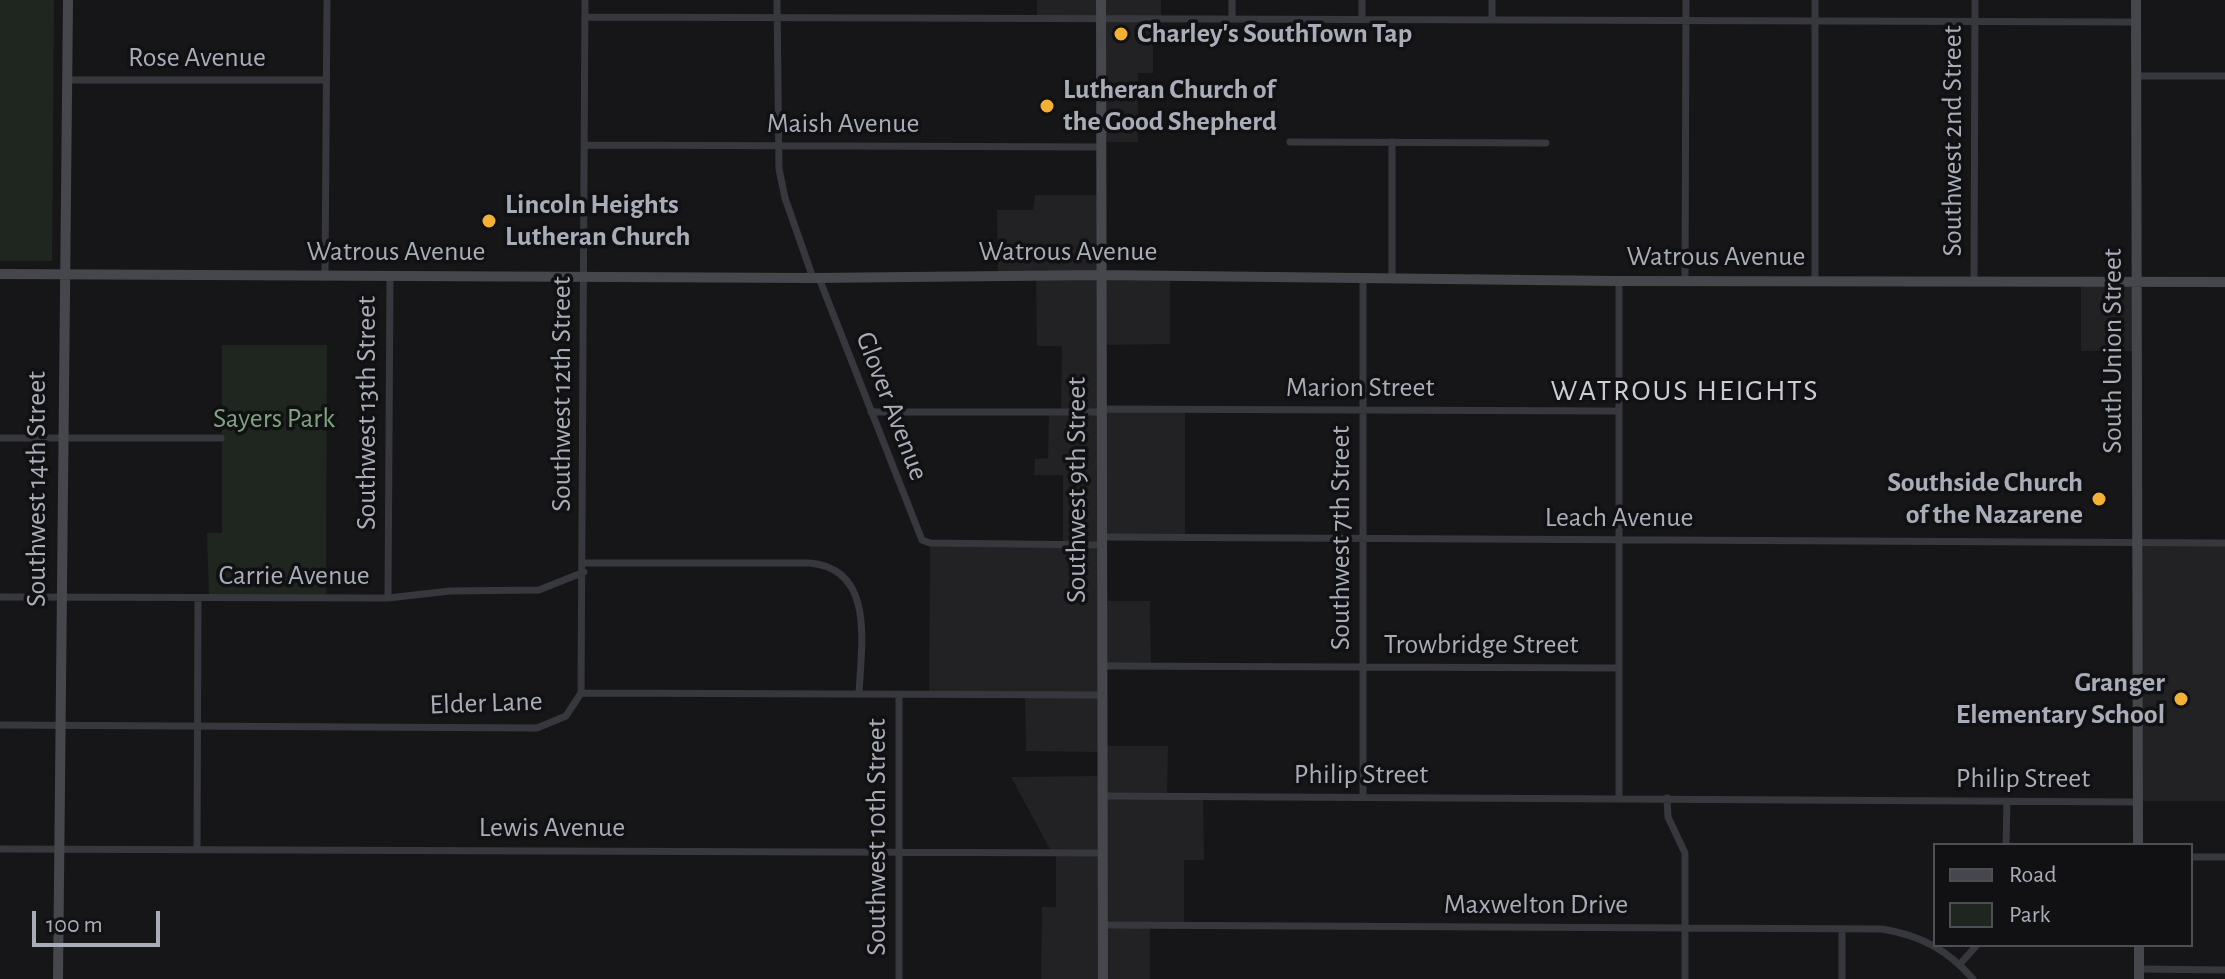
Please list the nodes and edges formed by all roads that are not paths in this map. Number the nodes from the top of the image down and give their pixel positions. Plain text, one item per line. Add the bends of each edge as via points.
1 (68, 0) edge
2 (327, 0) edge
3 (585, 0) edge
4 (777, 0) edge
5 (1101, 0) edge
6 (1232, 0) edge
7 (1362, 0) edge
8 (1492, 0) edge
9 (1686, 0) edge
10 (1815, 0) edge
11 (1975, 0) edge
12 (2136, 0) edge
13 (585, 17) junction
14 (777, 17) junction
15 (1101, 17) junction
16 (1232, 17) junction
17 (1362, 18) junction
18 (1492, 18) junction
19 (1686, 19) junction
20 (1815, 20) junction
21 (1975, 21) junction
22 (2136, 22) junction
23 (2136, 76) junction
24 (2225, 76) edge
25 (67, 80) junction
26 (326, 80) junction
27 (1290, 142) dead end
28 (1392, 142) junction
29 (1546, 143) dead end
30 (585, 145) junction
31 (777, 145) junction
32 (1101, 147) junction
33 (0, 274) edge
34 (63, 274) junction
35 (325, 275) junction
36 (1101, 275) junction
37 (390, 276) junction
38 (584, 277) junction
39 (816, 278) junction
40 (1363, 279) junction
41 (1392, 279) junction
42 (1619, 281) junction
43 (1685, 281) junction
44 (1815, 282) junction
45 (1974, 282) junction
46 (2136, 282) junction
47 (2225, 282) edge
48 (1100, 410) junction
49 (1363, 410) junction
50 (1619, 411) junction
51 (871, 412) junction
52 (62, 437) junction
53 (0, 438) edge
54 (221, 438) dead end
55 (1363, 538) junction
56 (1619, 540) junction
57 (1101, 541) junction
58 (930, 543) joint
59 (2138, 543) junction
60 (2225, 543) edge
61 (809, 563) joint
62 (584, 567) junction
63 (0, 597) edge
64 (61, 597) junction
65 (198, 598) junction
66 (388, 598) junction
67 (1102, 666) junction
68 (1363, 667) junction
69 (1619, 668) junction
70 (581, 693) junction
71 (859, 694) junction
72 (899, 694) junction
73 (1103, 695) junction
74 (0, 725) edge
75 (59, 725) junction
76 (197, 726) junction
77 (1103, 796) junction
78 (1363, 796) junction
79 (1619, 798) junction
80 (1667, 798) junction
81 (2007, 801) junction
82 (2138, 802) junction
83 (2006, 843) edge
84 (2138, 843) edge
85 (59, 848) junction
86 (0, 849) edge
87 (197, 849) junction
88 (899, 852) junction
89 (1104, 853) junction
90 (2193, 857) edge
91 (2225, 857) edge
92 (1103, 925) junction
93 (1685, 927) junction
94 (1842, 929) junction
95 (1933, 945) edge
96 (1936, 947) edge
97 (1975, 947) edge
98 (2139, 947) edge
99 (1960, 964) junction
100 (2225, 970) edge
101 (2139, 974) edge
102 (58, 979) edge
103 (899, 979) edge
104 (1103, 979) edge
105 (1685, 979) edge
106 (1842, 979) edge
107 (1973, 979) edge

1 - 25 street, Southwest 14th Street
2 - 26 street, Southwest 13th Street
3 - 13 street, Southwest 12th Street
4 - 14 street, Glover Avenue
5 - 15 street, Southwest 9th Street
6 - 16 street
7 - 17 street
8 - 18 street
9 - 19 street
10 - 20 street
11 - 21 street, Southwest 2nd Street
12 - 22 street, South Union Street
13 - 14 street
13 - 30 street, Southwest 12th Street
14 - 15 street
14 - 31 street, Glover Avenue
15 - 16 street
15 - 32 street, Southwest 9th Street
16 - 17 street
17 - 18 street
18 - 19 street
19 - 20 street
19 - 43 street
20 - 21 street
20 - 44 street
21 - 22 street
21 - 45 street, Southwest 2nd Street
22 - 23 street, South Union Street
23 - 24 street
23 - 46 street, South Union Street
25 - 26 street, Rose Avenue
25 - 34 street, Southwest 14th Street
26 - 35 street, Southwest 13th Street
27 - 28 street
28 - 29 street
28 - 41 street
30 - 31 street, Maish Avenue
30 - 38 street, Southwest 12th Street
31 - 32 street, Maish Avenue
31 - 39 street, Glover Avenue via 785,198
32 - 36 street, Southwest 9th Street
33 - 34 street, Watrous Avenue
34 - 35 street, Watrous Avenue
34 - 52 street, Southwest 14th Street
35 - 37 street, Watrous Avenue
36 - 39 street, Watrous Avenue
36 - 40 street, Watrous Avenue
36 - 48 street, Southwest 9th Street
37 - 38 street, Watrous Avenue
37 - 66 street, Southwest 13th Street
38 - 39 street, Watrous Avenue
38 - 62 street, Southwest 12th Street
39 - 51 street, Glover Avenue
40 - 41 street, Watrous Avenue
40 - 49 street, Southwest 7th Street
41 - 42 street, Watrous Avenue
42 - 43 street, Watrous Avenue
42 - 50 street
43 - 44 street, Watrous Avenue
44 - 45 street, Watrous Avenue
45 - 46 street, Watrous Avenue
46 - 47 street, Watrous Avenue
46 - 59 street, South Union Street
48 - 49 street, Marion Street
48 - 51 street, Marion Street
48 - 57 street, Southwest 9th Street
49 - 50 street, Marion Street
49 - 55 street, Southwest 7th Street
50 - 56 street
51 - 58 street, Glover Avenue via 918,534
52 - 53 street
52 - 54 street
52 - 64 street, Southwest 14th Street
55 - 56 street, Leach Avenue
55 - 57 street, Leach Avenue
55 - 68 street, Southwest 7th Street
56 - 59 street, Leach Avenue
56 - 69 street
57 - 58 street, Leach Avenue
57 - 67 street, Southwest 9th Street
59 - 60 street, Leach Avenue
59 - 82 street, South Union Street
61 - 62 street, Carrie Avenue
61 - 71 street, Southwest 10th Street via 836,570 855,591 862,625
62 - 66 street, Carrie Avenue via 539,590
62 - 70 street, Southwest 12th Street
63 - 64 street, Carrie Avenue
64 - 65 street, Carrie Avenue
64 - 75 street, Southwest 14th Street
65 - 66 street, Carrie Avenue
65 - 76 street
67 - 68 street, Trowbridge Street
67 - 73 street, Southwest 9th Street
68 - 69 street, Trowbridge Street
68 - 78 street, Southwest 7th Street
69 - 79 street
70 - 71 street, Elder Lane
70 - 76 street, Elder Lane via 566,716 537,728
71 - 72 street, Elder Lane
72 - 73 street, Elder Lane
72 - 88 street, Southwest 10th Street
73 - 77 street, Southwest 9th Street
74 - 75 street, Elder Lane
75 - 76 street, Elder Lane
75 - 85 street, Southwest 14th Street
76 - 87 street
77 - 78 street, Philip Street
77 - 89 street, Southwest 9th Street
78 - 79 street, Philip Street
79 - 80 street, Philip Street
80 - 81 street, Philip Street
80 - 93 street via 1668,817 1685,853
81 - 82 street, Philip Street
81 - 83 street
82 - 84 street, South Union Street
85 - 86 street, Lewis Avenue
85 - 87 street, Lewis Avenue
85 - 102 street, Southwest 14th Street
87 - 88 street, Lewis Avenue
88 - 89 street, Lewis Avenue
88 - 103 street, Southwest 10th Street
89 - 92 street, Southwest 9th Street
90 - 91 street
92 - 93 street, Maxwelton Drive
92 - 104 street, Southwest 9th Street
93 - 94 street, Maxwelton Drive
93 - 105 street
94 - 95 street, Maxwelton Drive via 1902,932
94 - 106 street
96 - 99 street, Maxwelton Drive
97 - 99 street
98 - 101 street
99 - 107 street
100 - 101 street

